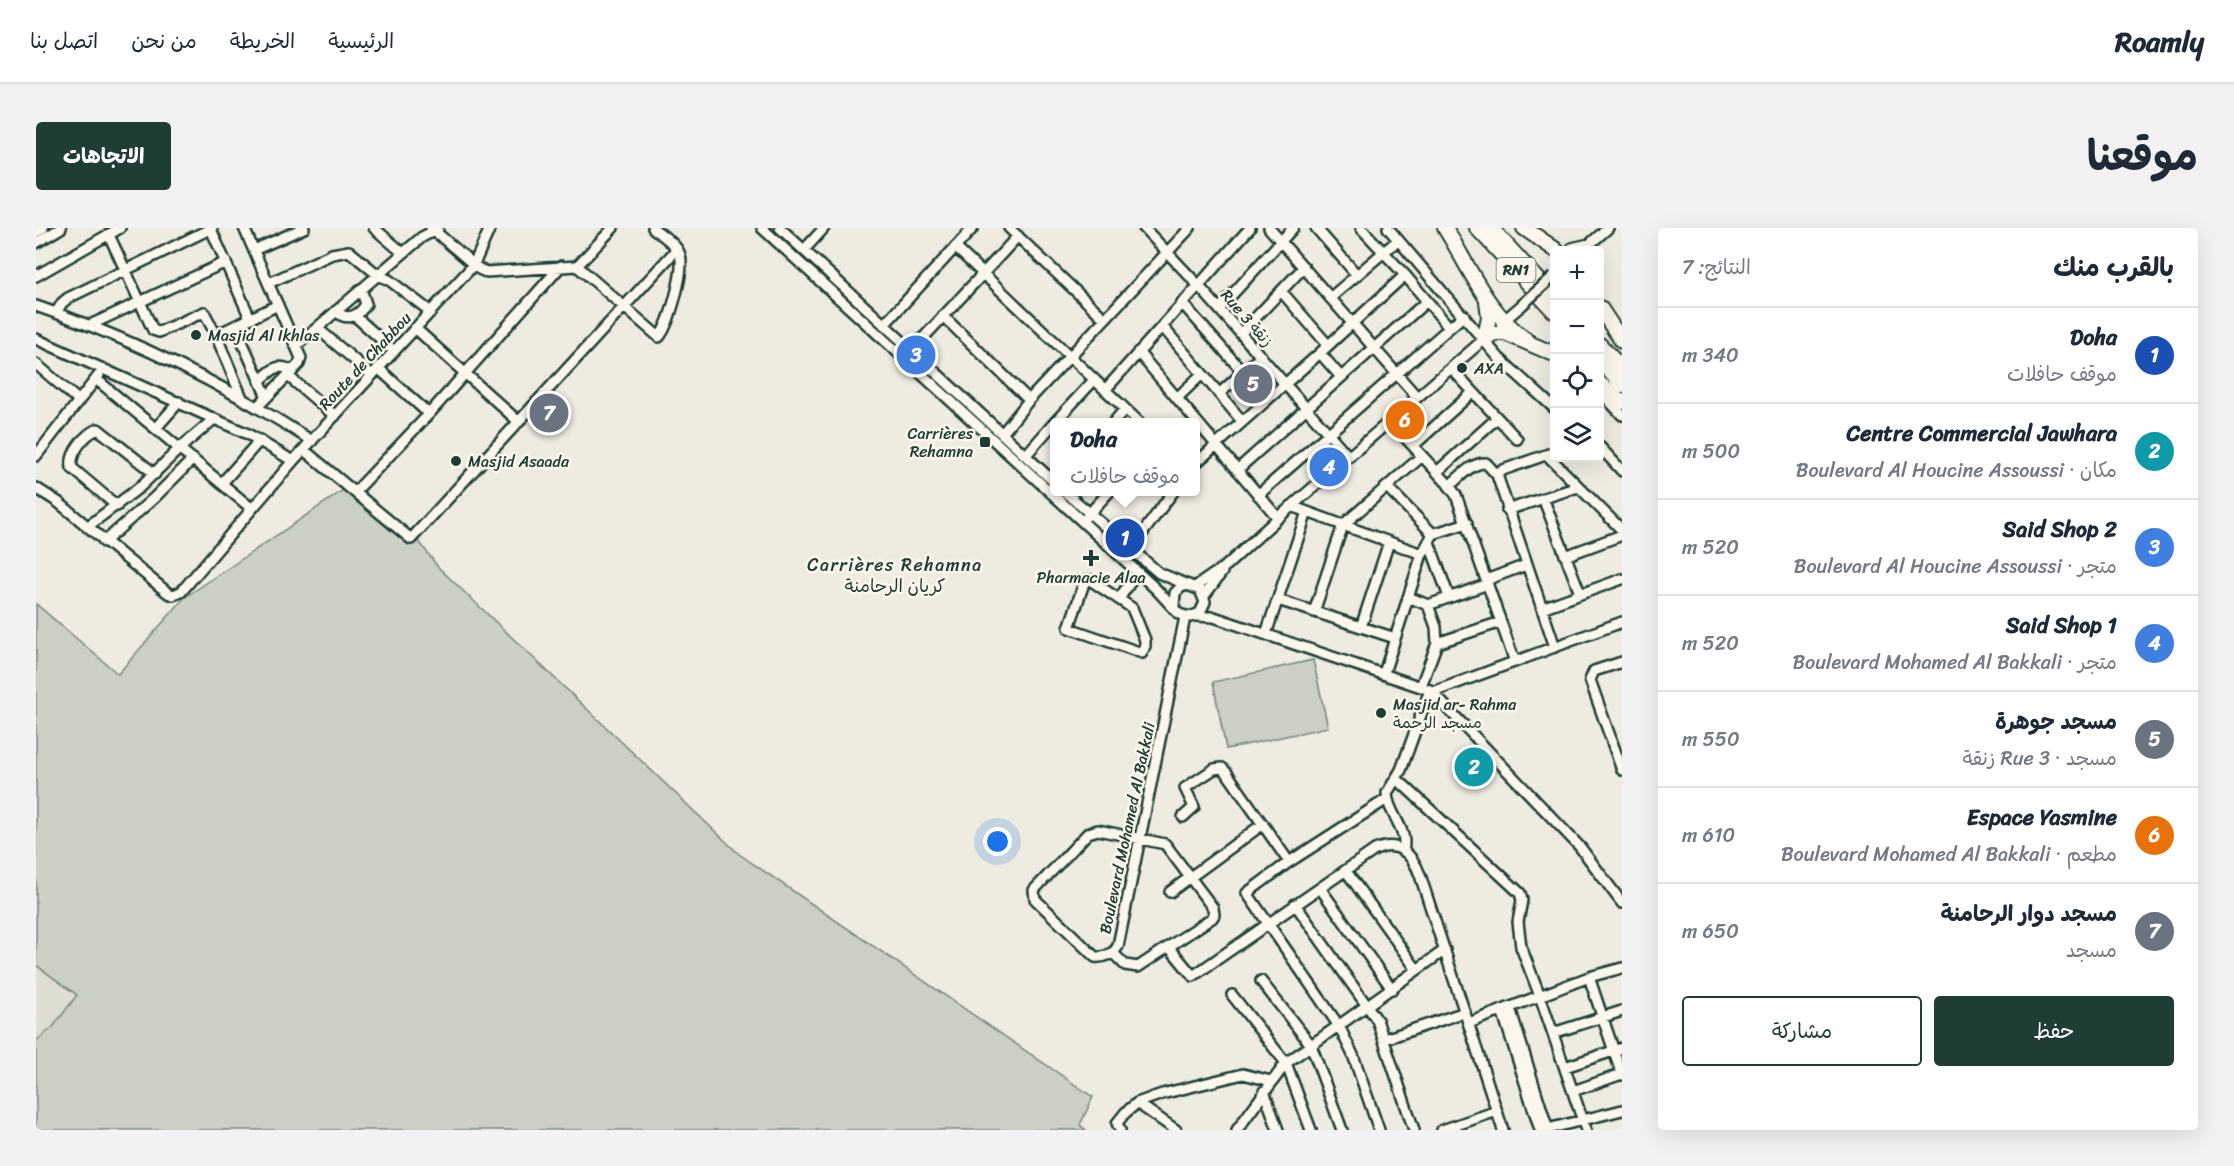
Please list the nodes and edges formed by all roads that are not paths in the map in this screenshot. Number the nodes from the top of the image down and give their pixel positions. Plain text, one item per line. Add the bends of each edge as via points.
1 (43, 228) edge
2 (62, 228) edge
3 (120, 228) edge
4 (244, 228) edge
5 (304, 228) edge
6 (374, 228) edge
7 (490, 228) edge
8 (612, 228) edge
9 (653, 228) edge
10 (762, 228) edge
11 (780, 228) edge
12 (824, 228) edge
13 (973, 228) edge
14 (1010, 228) edge
15 (1144, 228) edge
16 (1190, 228) edge
17 (1250, 228) edge
18 (1269, 228) edge
19 (1293, 228) edge
20 (1332, 228) edge
21 (1361, 228) edge
22 (1388, 228) edge
23 (1445, 228) edge
24 (1477, 228) edge
25 (1491, 228) edge
26 (1524, 228) edge
27 (1608, 228) edge
28 (208, 229) edge
29 (435, 229) edge
30 (36, 232) edge
31 (1320, 232) edge
32 (109, 235) junction
33 (1018, 236) junction
34 (1398, 240) junction
35 (1281, 241) junction
36 (36, 243) edge
37 (1552, 246) edge
38 (1587, 246) edge
39 (955, 247) junction
40 (676, 249) junction
41 (254, 250) junction
42 (804, 250) junction
43 (1384, 251) junction
44 (1167, 252) junction
45 (403, 253) junction
46 (226, 262) junction
47 (474, 265) junction
48 (561, 266) junction
49 (577, 266) junction
50 (1304, 267) junction
51 (126, 271) junction
52 (983, 273) junction
53 (378, 275) junction
54 (1357, 275) junction
55 (1405, 275) junction
56 (36, 276) edge
57 (1550, 280) edge
58 (269, 283) junction
59 (1198, 285) junction
60 (361, 289) junction
61 (1281, 291) junction
62 (1550, 293) edge
63 (1330, 298) junction
64 (1487, 300) junction
65 (1427, 301) junction
66 (141, 302) junction
67 (1182, 303) junction
68 (278, 305) junction
69 (36, 306) edge
70 (623, 308) junction
71 (1550, 308) edge
72 (1219, 309) junction
73 (336, 311) junction
74 (430, 312) junction
75 (56, 313) junction
76 (1464, 315) junction
77 (1604, 315) edge
78 (355, 316) junction
79 (943, 316) junction
80 (250, 318) junction
81 (1105, 319) junction
82 (1503, 321) junction
83 (1352, 324) junction
84 (884, 325) junction
85 (90, 326) junction
86 (235, 326) junction
87 (1162, 326) junction
88 (1449, 327) junction
89 (317, 328) junction
90 (415, 328) junction
91 (1241, 333) junction
92 (216, 335) junction
93 (36, 339) edge
94 (1485, 339) junction
95 (1622, 341) edge
96 (1529, 342) junction
97 (1328, 345) junction
98 (296, 346) junction
99 (1374, 348) junction
100 (912, 350) junction
101 (1604, 350) edge
102 (394, 351) junction
103 (1138, 352) junction
104 (1550, 352) edge
105 (1320, 353) junction
106 (1261, 356) junction
107 (1070, 357) junction
108 (36, 364) edge
109 (1604, 365) edge
110 (105, 368) junction
111 (1451, 368) junction
112 (1622, 369) edge
113 (375, 372) junction
114 (1243, 372) junction
115 (291, 373) junction
116 (466, 373) junction
117 (1202, 374) junction
118 (1397, 374) junction
119 (1341, 376) junction
120 (96, 379) junction
121 (1094, 380) junction
122 (260, 381) junction
123 (1285, 384) junction
124 (1622, 385) edge
125 (1604, 388) edge
126 (1105, 390) junction
127 (1473, 392) junction
128 (1219, 394) junction
129 (1604, 396) edge
130 (267, 397) junction
131 (1417, 397) junction
132 (242, 398) junction
133 (1177, 398) junction
134 (78, 399) junction
135 (1029, 400) junction
136 (179, 402) junction
137 (1622, 402) edge
138 (1550, 404) edge
139 (257, 407) junction
140 (1306, 408) junction
141 (1125, 410) junction
142 (429, 414) junction
143 (335, 416) junction
144 (1622, 416) edge
145 (214, 418) junction
146 (1060, 418) edge
147 (1118, 418) edge
148 (1134, 418) edge
149 (1194, 418) edge
150 (1497, 418) junction
151 (1242, 421) junction
152 (1390, 421) junction
153 (519, 422) junction
154 (1200, 425) edge
155 (156, 428) junction
156 (1050, 429) edge
157 (1002, 434) junction
158 (1328, 434) junction
159 (260, 440) junction
160 (1517, 440) dead end
161 (312, 441) junction
162 (1216, 444) junction
163 (1413, 446) junction
164 (180, 448) junction
165 (304, 450) junction
166 (1604, 452) edge
167 (1550, 454) edge
168 (1026, 455) junction
169 (36, 456) edge
170 (1422, 456) junction
171 (1349, 457) junction
172 (193, 459) junction
173 (1200, 459) edge
174 (293, 461) junction
175 (1558, 462) edge
176 (1237, 470) junction
177 (1437, 471) junction
178 (1622, 471) edge
179 (155, 474) junction
180 (1497, 475) junction
181 (1050, 478) edge
182 (222, 483) junction
183 (1449, 486) junction
184 (1387, 487) junction
185 (1578, 487) junction
186 (36, 488) edge
187 (355, 492) junction
188 (1050, 493) edge
189 (1258, 495) junction
190 (1053, 496) edge
191 (1070, 496) edge
192 (1105, 496) edge
193 (1170, 496) edge
194 (1543, 498) junction
195 (117, 506) junction
196 (1291, 507) junction
197 (251, 508) junction
198 (1507, 510) junction
199 (1307, 512) junction
200 (1089, 513) junction
201 (1278, 518) junction
202 (1081, 522) junction
203 (1467, 523) junction
204 (1343, 525) junction
205 (87, 526) junction
206 (1622, 530) edge
207 (1622, 535) edge
208 (1431, 538) junction
209 (104, 542) junction
210 (1389, 542) junction
211 (1131, 550) junction
212 (1422, 554) junction
213 (1565, 556) junction
214 (1227, 565) junction
215 (1526, 565) junction
216 (1137, 572) junction
217 (1622, 579) edge
218 (1487, 582) junction
219 (1192, 586) junction
220 (1580, 594) junction
221 (1408, 597) junction
222 (1449, 597) junction
223 (1119, 599) junction
224 (1204, 600) junction
225 (1278, 600) junction
226 (1428, 604) junction
227 (1174, 606) junction
228 (1542, 608) junction
229 (1314, 612) junction
230 (1196, 616) junction
231 (1185, 617) junction
232 (1214, 617) junction
233 (1501, 622) junction
234 (1622, 622) edge
235 (1361, 627) junction
236 (1266, 634) junction
237 (1395, 638) junction
238 (1437, 643) junction
239 (1555, 647) junction
240 (1515, 662) junction
241 (1622, 662) edge
242 (1384, 673) junction
243 (1428, 690) junction
244 (1622, 770) edge
245 (1396, 778) junction
246 (1387, 799) junction
247 (1183, 817) dead end
248 (1263, 824) junction
249 (1140, 837) junction
250 (1403, 850) junction
251 (1289, 862) junction
252 (1346, 871) junction
253 (1190, 877) junction
254 (1320, 888) junction
255 (1170, 892) dead end
256 (1622, 903) edge
257 (1295, 904) junction
258 (1268, 924) junction
259 (1169, 947) junction
260 (1445, 950) junction
261 (1113, 953) junction
262 (1622, 968) edge
263 (1417, 970) junction
264 (1589, 977) junction
265 (1261, 981) dead end
266 (1392, 989) junction
267 (1232, 995) dead end
268 (1540, 996) junction
269 (1368, 1006) junction
270 (1506, 1009) junction
271 (1622, 1011) edge
272 (1465, 1012) junction
273 (1602, 1017) junction
274 (1469, 1023) junction
275 (1339, 1026) junction
276 (1553, 1033) junction
277 (1384, 1039) junction
278 (1311, 1045) junction
279 (1618, 1050) edge
280 (1286, 1063) junction
281 (1564, 1067) junction
282 (1622, 1075) edge
283 (1271, 1081) junction
284 (1264, 1091) junction
285 (1573, 1091) junction
286 (1137, 1103) junction
287 (1622, 1110) edge
288 (1497, 1112) junction
289 (1584, 1125) edge
290 (1120, 1130) edge
291 (1176, 1130) edge
292 (1237, 1130) edge
293 (1278, 1130) edge
294 (1311, 1130) edge
295 (1342, 1130) edge
296 (1379, 1130) edge
297 (1414, 1130) edge
298 (1442, 1130) edge
299 (1503, 1130) edge
300 (1545, 1130) edge

1 - 30 street
2 - 36 street
3 - 32 street
4 - 41 street
5 - 41 street
6 - 45 street
7 - 47 street, Route de Chabbou
8 - 49 street
9 - 40 street
10 - 188 street
11 - 42 street
12 - 42 street
13 - 39 street
14 - 33 street
15 - 44 street, Rue 3 زنقة
16 - 44 street
17 - 59 street
18 - 35 street
19 - 35 street
20 - 31 street
21 - 43 street
22 - 34 street
23 - 64 highway
24 - 71 highway, RN1
25 - 62 highway, RN1
26 - 37 highway
27 - 38 street
28 - 46 street
28 - 51 street
29 - 45 street
29 - 47 street
31 - 54 street
32 - 51 street
32 - 56 street
33 - 52 street
33 - 81 street
34 - 43 street
34 - 76 street
35 - 50 street
35 - 72 street
39 - 52 street
39 - 84 street
40 - 70 street
40 - 70 street via 681,258 680,272 661,335 657,337
41 - 58 street
42 - 84 street
43 - 54 street
43 - 55 street
44 - 59 street, Rue 3 زنقة
44 - 81 street
45 - 53 street
46 - 66 street
46 - 80 street
47 - 48 street via 486,272
47 - 74 street, Route de Chabbou
48 - 49 street
48 - 116 street
49 - 70 street
50 - 61 street
50 - 63 street
51 - 66 street
51 - 75 street via 68,298
52 - 79 street
52 - 107 street
53 - 58 street via 344,251
53 - 60 street
53 - 74 street
54 - 63 street
55 - 65 street
55 - 83 street
57 - 82 street, bridge
58 - 68 street
59 - 67 street
59 - 72 street, Rue 3 زنقة
60 - 73 street
60 - 78 street via 366,304
61 - 91 street
61 - 97 street
63 - 83 street
64 - 82 highway
64 - 94 highway
65 - 88 street
65 - 99 street
66 - 85 street
66 - 92 street via 156,333 202,312
67 - 87 street
67 - 114 street
68 - 80 street
68 - 98 street
69 - 75 street
70 - 153 street
72 - 91 street, Rue 3 زنقة
73 - 78 street via 345,317
73 - 89 street
74 - 90 street, Route de Chabbou
75 - 85 street
76 - 88 street
76 - 94 street
77 - 95 highway
78 - 102 street
79 - 100 street
79 - 135 street
80 - 86 street
81 - 107 street
82 - 94 street
82 - 96 highway
83 - 97 street
83 - 99 street
84 - 100 street
85 - 132 street via 201,375
86 - 92 street
86 - 122 street
87 - 103 street
87 - 117 street
88 - 118 street
89 - 98 street
89 - 113 street
90 - 102 street, Route de Chabbou
90 - 116 street
91 - 106 street, Rue 3 زنقة
92 - 132 street
93 - 110 street
94 - 96 highway via 1505,333
94 - 111 street
94 - 138 street via 1505,364
96 - 104 highway
97 - 105 street
98 - 115 street via 301,361
99 - 118 street
99 - 119 street
100 - 157 street
101 - 112 highway
102 - 113 street, Route de Chabbou
103 - 126 street
103 - 133 street
105 - 119 street
105 - 123 street
106 - 114 street
106 - 123 street, Rue 3 زنقة
107 - 121 street
107 - 135 street
108 - 134 street
109 - 124 highway
110 - 120 street
110 - 136 street
111 - 127 street
111 - 131 street
113 - 142 street
113 - 143 street, Route de Chabbou
114 - 128 street
115 - 122 street via 280,366
115 - 130 street
115 - 143 street
116 - 142 street
116 - 153 street
117 - 128 street
117 - 133 street
118 - 131 street
118 - 158 street
119 - 140 street
120 - 134 street
120 - 155 street
121 - 126 street
121 - 146 street
122 - 130 street
123 - 140 street, Rue 3 زنقة
123 - 151 street
125 - 137 highway
126 - 141 street
127 - 150 street
127 - 163 street
128 - 151 street
129 - 144 street
130 - 139 street
131 - 152 street
132 - 139 street
133 - 149 street
134 - 169 street
135 - 157 street
136 - 145 street
136 - 155 street
139 - 161 street
140 - 158 street, Rue 3 زنقة
140 - 176 street
141 - 147 street
141 - 148 street
142 - 187 street
143 - 161 street, Route de Chabbou
145 - 159 street
145 - 164 street
150 - 160 street
150 - 177 street
151 - 162 street
152 - 163 street
152 - 171 street
153 - 187 street via 411,539
154 - 162 street
155 - 164 street
156 - 168 street
157 - 168 street
158 - 171 street, Rue 3 زنقة
158 - 189 street
159 - 174 street
159 - 182 street
161 - 165 street, Route de Chabbou
162 - 173 street
162 - 176 street
163 - 170 street
164 - 172 street
164 - 179 street
165 - 174 street, Route de Chabbou
165 - 187 street
166 - 178 street
167 - 180 street
168 - 181 street
170 - 177 street
170 - 184 street
171 - 196 street
172 - 182 street
172 - 209 street
174 - 197 street, Route de Chabbou
175 - 185 street
176 - 189 street
177 - 183 street
179 - 195 street
179 - 195 street via 98,429 92,432 73,453 72,468
180 - 183 street via 1480,462
180 - 198 street
182 - 197 street
183 - 203 street
184 - 204 street
184 - 208 street
185 - 194 street
185 - 206 street
186 - 205 street
189 - 201 street
190 - 202 street
191 - 200 street
192 - 200 street
193 - 211 street
194 - 198 street
194 - 213 street
195 - 205 street
196 - 199 street
196 - 201 street
197 - 209 street, Route de Chabbou via 177,594 168,593
198 - 215 street
199 - 204 street
199 - 225 street
200 - 202 street
200 - 211 street
201 - 214 street
202 - 216 street
203 - 208 street
203 - 218 street
204 - 210 street
204 - 229 street
205 - 209 street
207 - 213 street
208 - 212 street
208 - 222 street
210 - 212 street
210 - 235 street
211 - 219 street via 1158,573
212 - 221 street
213 - 220 street
214 - 219 street
214 - 224 street
215 - 218 street
215 - 228 street
216 - 223 street
216 - 227 street
217 - 220 street
218 - 222 street
218 - 233 street
219 - 224 street
219 - 227 street via 1181,587 1175,593
220 - 228 street
221 - 226 street
221 - 237 street
222 - 226 street
223 - 223 street via 1087,580 1069,628 1142,653 1145,640 1134,611
224 - 230 street via 1202,611
224 - 232 street
225 - 229 street
225 - 236 street
226 - 238 street
227 - 231 street
228 - 239 street
229 - 235 street
230 - 231 street
230 - 232 street
231 - 249 street, Boulevard Mohamed Al Bakkali
232 - 236 street
233 - 238 street
233 - 240 street
234 - 239 street
235 - 237 street
236 - 242 street
237 - 242 street
238 - 243 street
239 - 240 street
240 - 243 street
241 - 244 street via 1594,671 1590,680
242 - 243 street
243 - 245 street
243 - 256 street via 1580,847
245 - 246 street
245 - 268 street via 1520,893 1519,938
246 - 250 street via 1404,837
246 - 251 street
247 - 248 street via 1194,807 1185,788 1222,768
248 - 251 street
248 - 253 street
249 - 253 street via 1165,844
249 - 261 street, Boulevard Mohamed Al Bakkali via 1118,946
249 - 261 street, Boulevard Mohamed Al Bakkali via 1091,831 1034,890 1035,899 1095,957
250 - 252 street via 1380,848
250 - 260 street via 1416,864
251 - 258 street via 1247,893
252 - 254 street
252 - 263 street
253 - 255 street
253 - 259 street via 1214,915
254 - 257 street
254 - 266 street
257 - 258 street
257 - 269 street
258 - 259 street via 1193,976
258 - 275 street
259 - 261 street via 1134,968
260 - 263 street
260 - 272 street
262 - 264 street
263 - 266 street
264 - 268 street
264 - 273 street
265 - 278 street
266 - 269 street
267 - 280 street
268 - 270 street
268 - 276 street
269 - 275 street
269 - 277 street
270 - 274 street
270 - 300 street
271 - 273 street
272 - 274 street
272 - 277 street
273 - 276 street
273 - 279 street
274 - 288 street
275 - 278 street
275 - 296 street
276 - 281 street
277 - 297 street
278 - 280 street
278 - 295 street
279 - 281 street
279 - 282 street
280 - 283 street
280 - 294 street
281 - 285 street
282 - 285 street
283 - 284 street
283 - 286 street via 1253,1075 1235,1076
284 - 292 street
284 - 293 street
285 - 289 street
286 - 290 street via 1120,1118
286 - 291 street
287 - 289 street
288 - 298 street
288 - 299 street
289 - 300 street

